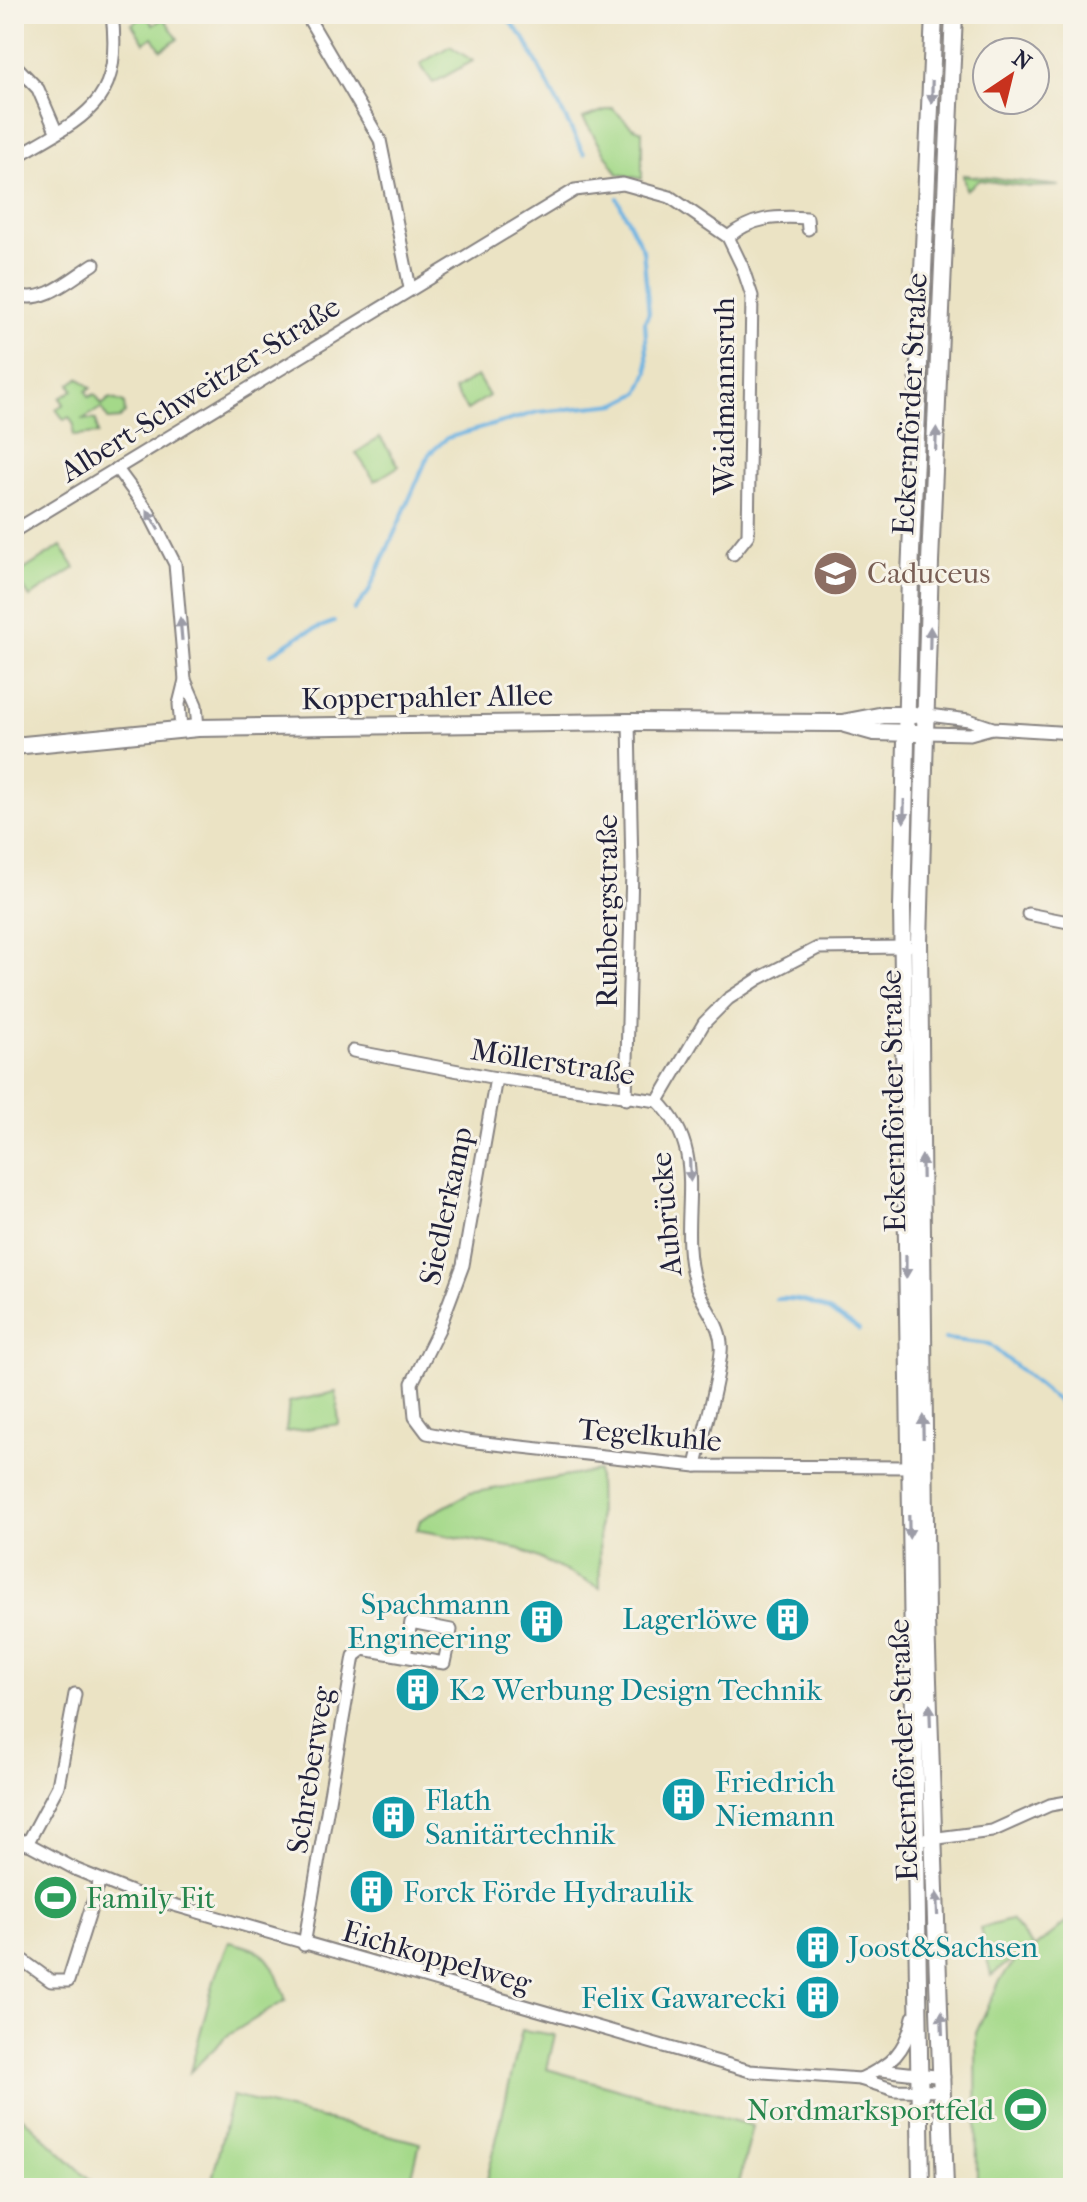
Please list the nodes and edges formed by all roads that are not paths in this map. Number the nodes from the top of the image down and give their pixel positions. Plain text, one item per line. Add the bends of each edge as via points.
1 (112, 14) edge
2 (306, 14) edge
3 (934, 14) edge
4 (954, 14) edge
5 (14, 64) edge
6 (56, 131) junction
7 (14, 158) edge
8 (575, 190) joint
9 (808, 229) dead end
10 (728, 237) junction
11 (94, 264) dead end
12 (410, 288) junction
13 (14, 293) edge
14 (117, 469) junction
15 (14, 531) edge
16 (733, 554) dead end
17 (185, 680) junction
18 (907, 714) junction
19 (928, 715) junction
20 (629, 722) junction
21 (842, 723) junction
22 (198, 728) junction
23 (993, 728) junction
24 (181, 729) junction
25 (906, 733) junction
26 (927, 733) junction
27 (1073, 733) edge
28 (14, 746) edge
29 (1028, 914) dead end
30 (1073, 923) edge
31 (911, 948) junction
32 (353, 1051) dead end
33 (496, 1078) junction
34 (626, 1099) junction
35 (658, 1101) junction
36 (412, 1383) joint
37 (696, 1466) junction
38 (916, 1467) junction
39 (405, 1656) junction
40 (75, 1694) dead end
41 (1073, 1801) edge
42 (14, 1836) edge
43 (934, 1839) junction
44 (915, 1841) junction
45 (27, 1844) junction
46 (100, 1880) junction
47 (304, 1945) junction
48 (14, 1954) edge
49 (919, 2004) junction
50 (880, 2070) junction
51 (921, 2073) junction
52 (860, 2079) junction
53 (944, 2084) junction
54 (921, 2092) junction
55 (921, 2188) edge
56 (945, 2188) edge

1 - 6 street via 114,51 105,95
2 - 12 street via 380,140
3 -> 18 main road, Eckernförder Straße
19 -> 4 main road, Eckernförder Straße
5 - 6 street via 38,89
6 - 7 street
8 - 10 street, Waidmannsruh via 623,184 650,190 687,206
8 - 12 street, Albert-Schweitzer-Straße
9 - 10 street via 807,218 783,216 746,222
10 - 16 street, Waidmannsruh via 752,296 748,535
11 - 13 street via 44,295
12 - 14 street, Albert-Schweitzer-Straße
14 - 15 street, Albert-Schweitzer-Straße
17 -> 14 street via 177,577 169,548
17 - 22 street via 196,705
17 - 24 street via 179,704
18 - 19 main road, Kopperpahler Allee
18 - 21 main road, Kopperpahler Allee
18 - 25 main road, Eckernförder Straße
19 - 23 street
19 - 26 main road, Eckernförder Straße
20 - 21 main road, Kopperpahler Allee
20 - 22 main road, Kopperpahler Allee
20 - 34 street, Ruhbergstraße via 632,869
21 - 25 main road, Kopperpahler Allee
22 - 24 main road, Kopperpahler Allee
23 - 26 street via 970,734
23 - 27 street
24 - 28 main road, Kopperpahler Allee
25 - 26 main road, Kopperpahler Allee
25 -> 31 main road, Eckernförder Straße
26 - 31 main road, Eckernförder Straße
29 - 30 street
31 - 35 street, Möllerstraße via 818,948 760,978 704,1023
31 - 38 main road, Eckernförder Straße
32 - 33 street, Möllerstraße
33 - 34 street, Möllerstraße
33 - 36 street, Siedlerkamp via 463,1265
34 - 35 street, Möllerstraße
35 -> 37 street, Aubrücke via 672,1116 690,1157 688,1249 695,1285 721,1342
36 - 37 street, Tegelkuhle via 420,1426 427,1433
37 - 38 street, Tegelkuhle
43 -> 38 main road, Eckernförder Straße
38 -> 44 main road, Eckernförder Straße
39 - 39 street, Schreberweg via 444,1663 451,1630 411,1622
39 - 47 street, Schreberweg via 363,1649 354,1656
40 - 45 street via 58,1786
41 - 43 street via 1057,1802 992,1831
42 - 45 street, Eichkoppelweg
43 - 44 street
53 -> 43 main road, Eckernförder Straße
44 - 49 main road, Eckernförder Straße
45 - 46 street, Eichkoppelweg
46 - 47 street, Eichkoppelweg
46 - 48 street via 68,1981 51,1981
47 - 52 street, Eichkoppelweg via 750,2071
49 - 50 street, Eichkoppelweg via 905,2048
49 - 51 main road, Eckernförder Straße
50 - 51 street, Eichkoppelweg
50 - 52 street, Eichkoppelweg
51 - 53 street, Eichkoppelweg
51 - 54 main road, Eckernförder Straße
52 - 54 street, Eichkoppelweg
53 - 54 street, Eichkoppelweg
53 - 56 main road, Eckernförder Straße
54 - 55 main road, Eckernförder Straße

